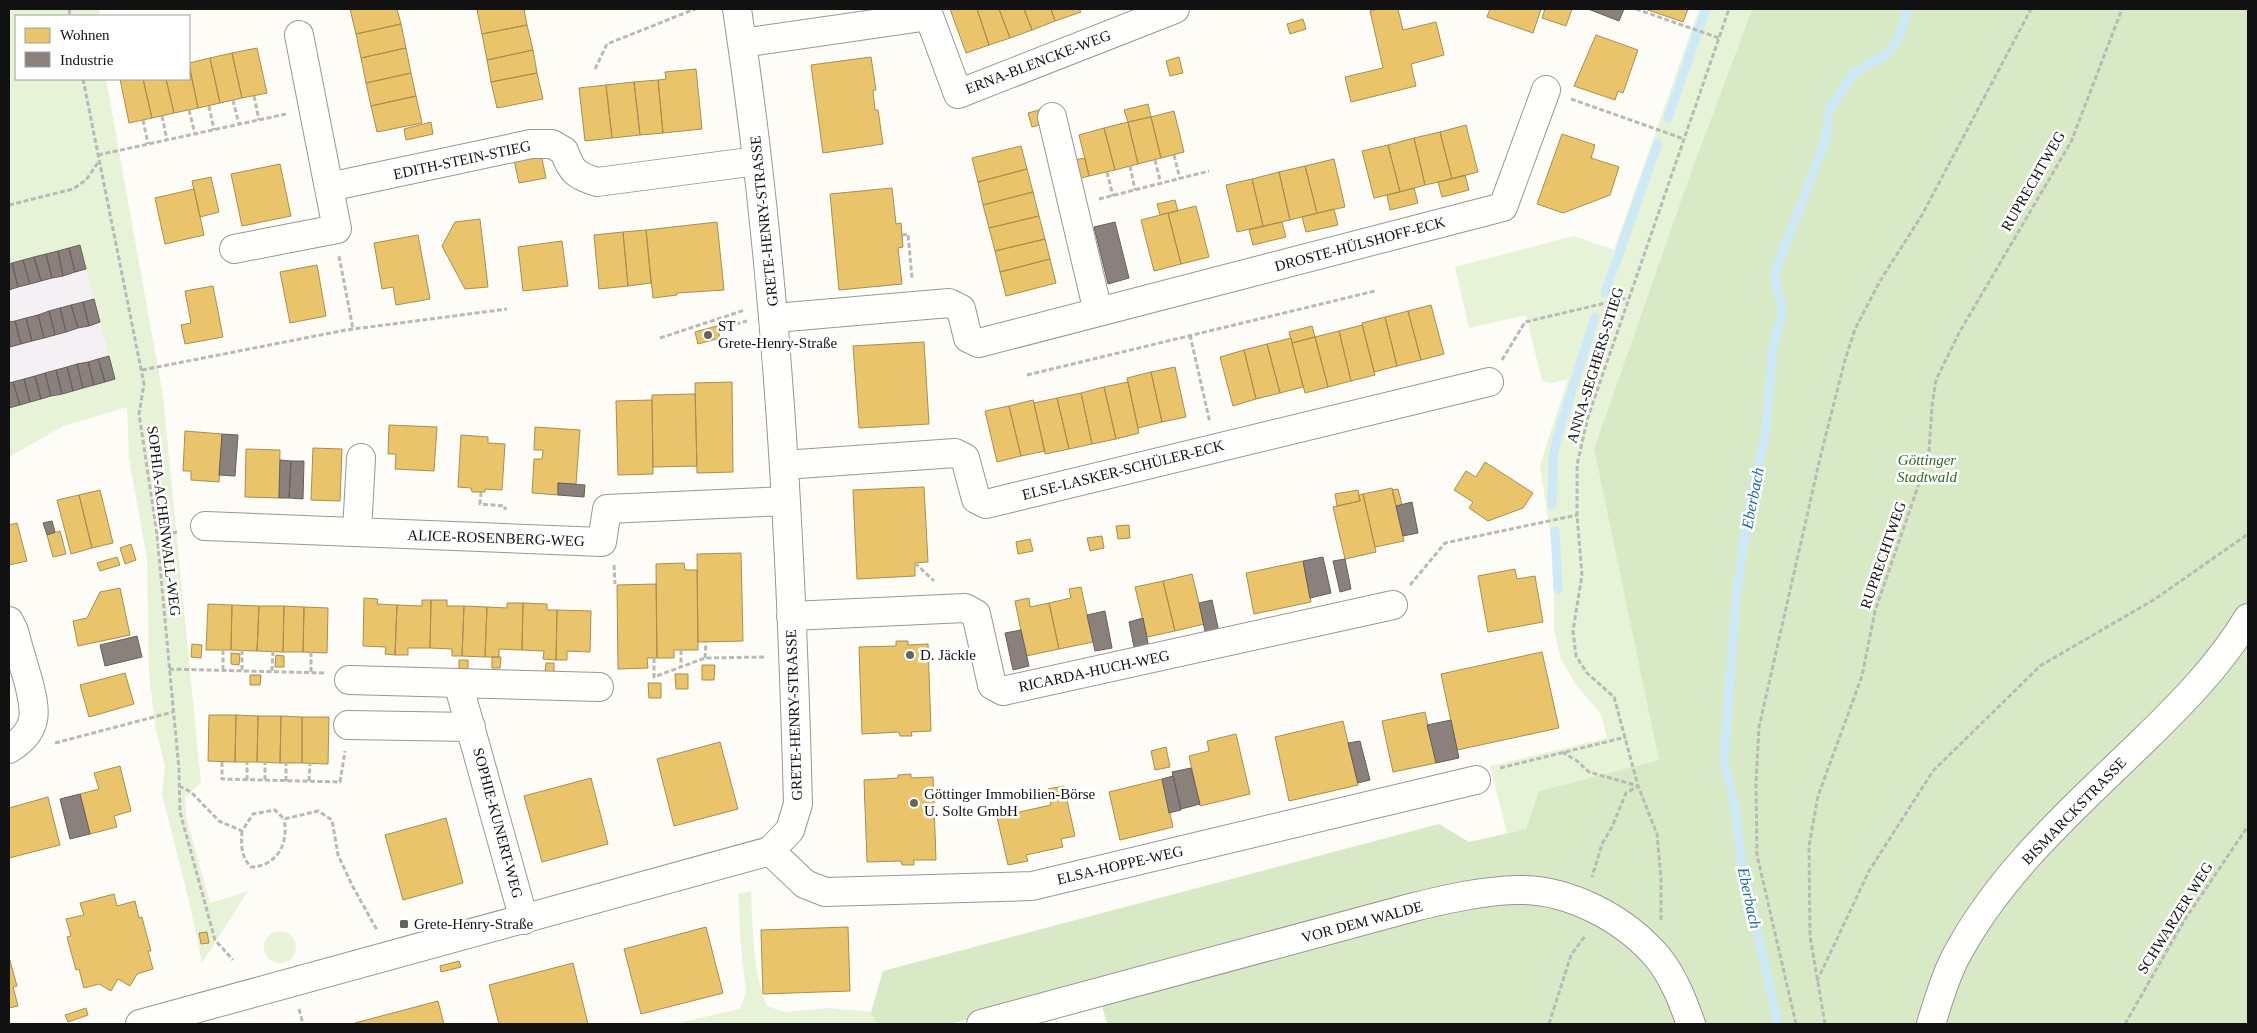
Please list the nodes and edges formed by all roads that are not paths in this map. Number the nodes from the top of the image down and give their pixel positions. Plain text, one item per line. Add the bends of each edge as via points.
1 (737, 9) edge
2 (1175, 9) edge
3 (299, 35) dead end
4 (742, 43) junction
5 (1546, 90) road end
6 (1052, 117) dead end
7 (757, 162) junction
8 (329, 188) junction
9 (234, 249) dead end
10 (1098, 312) junction
11 (775, 318) junction
12 (1489, 382) road end
13 (361, 458) dead end
14 (784, 466) junction
15 (786, 501) junction
16 (205, 526) dead end
17 (357, 532) junction
18 (1393, 605) road end
19 (791, 616) junction
20 (2248, 618) edge
21 (9, 621) edge
22 (349, 680) road end
23 (458, 683) junction
24 (599, 687) dead end
25 (348, 726) road end
26 (471, 727) junction
27 (9, 750) edge
28 (1476, 780) road end
29 (770, 851) junction
30 (524, 920) junction
31 (140, 1024) edge
32 (981, 1024) edge
33 (1691, 1024) edge
34 (1931, 1024) edge

1 - 4 street, GRETE-HENRY-STRASSE
2 - 4 street, ERNA-BLENCKE-WEG via 958,94 929,16
3 - 8 street
4 - 7 street, GRETE-HENRY-STRASSE
5 - 10 street, DROSTE-HÜLSHOFF-ECK via 1502,207
6 - 10 street
7 - 8 street, EDITH-STEIN-STIEG via 597,182 581,177 570,168 564,152 552,144 531,144
7 - 11 street, GRETE-HENRY-STRASSE
8 - 9 street via 337,229
10 - 11 street, DROSTE-HÜLSHOFF-ECK via 979,343 968,338 961,309 949,303
11 - 14 street, GRETE-HENRY-STRASSE
12 - 14 street, ELSE-LASKER-SCHÜLER-ECK via 986,504 976,499 965,458 955,453
13 - 17 street
14 - 15 street, GRETE-HENRY-STRASSE
15 - 17 street, ALICE-ROSENBERG-WEG via 608,509 602,542
15 - 19 street, GRETE-HENRY-STRASSE
16 - 17 street, ALICE-ROSENBERG-WEG
18 - 19 street, RICARDA-HUCH-WEG via 1003,691 992,685 976,614 965,608
19 - 29 street, GRETE-HENRY-STRASSE via 798,804 790,830
20 - 34 street, BISMARCKSTRASSE via 2189,697 2061,820 2006,881 1975,922 1954,961
21 - 27 street via 35,706 29,732
22 - 23 street
23 - 24 street
23 - 26 street, SOPHIE-KUNERT-WEG
25 - 26 street, SOPHIE-KUNERT-WEG
26 - 30 street, SOPHIE-KUNERT-WEG
28 - 29 street, ELSA-HOPPE-WEG via 1032,886 825,892 805,884
29 - 30 street
30 - 31 street
32 - 33 street, VOR DEM WALDE via 1452,898 1516,890 1559,895 1592,908 1640,940 1659,960 1680,994

